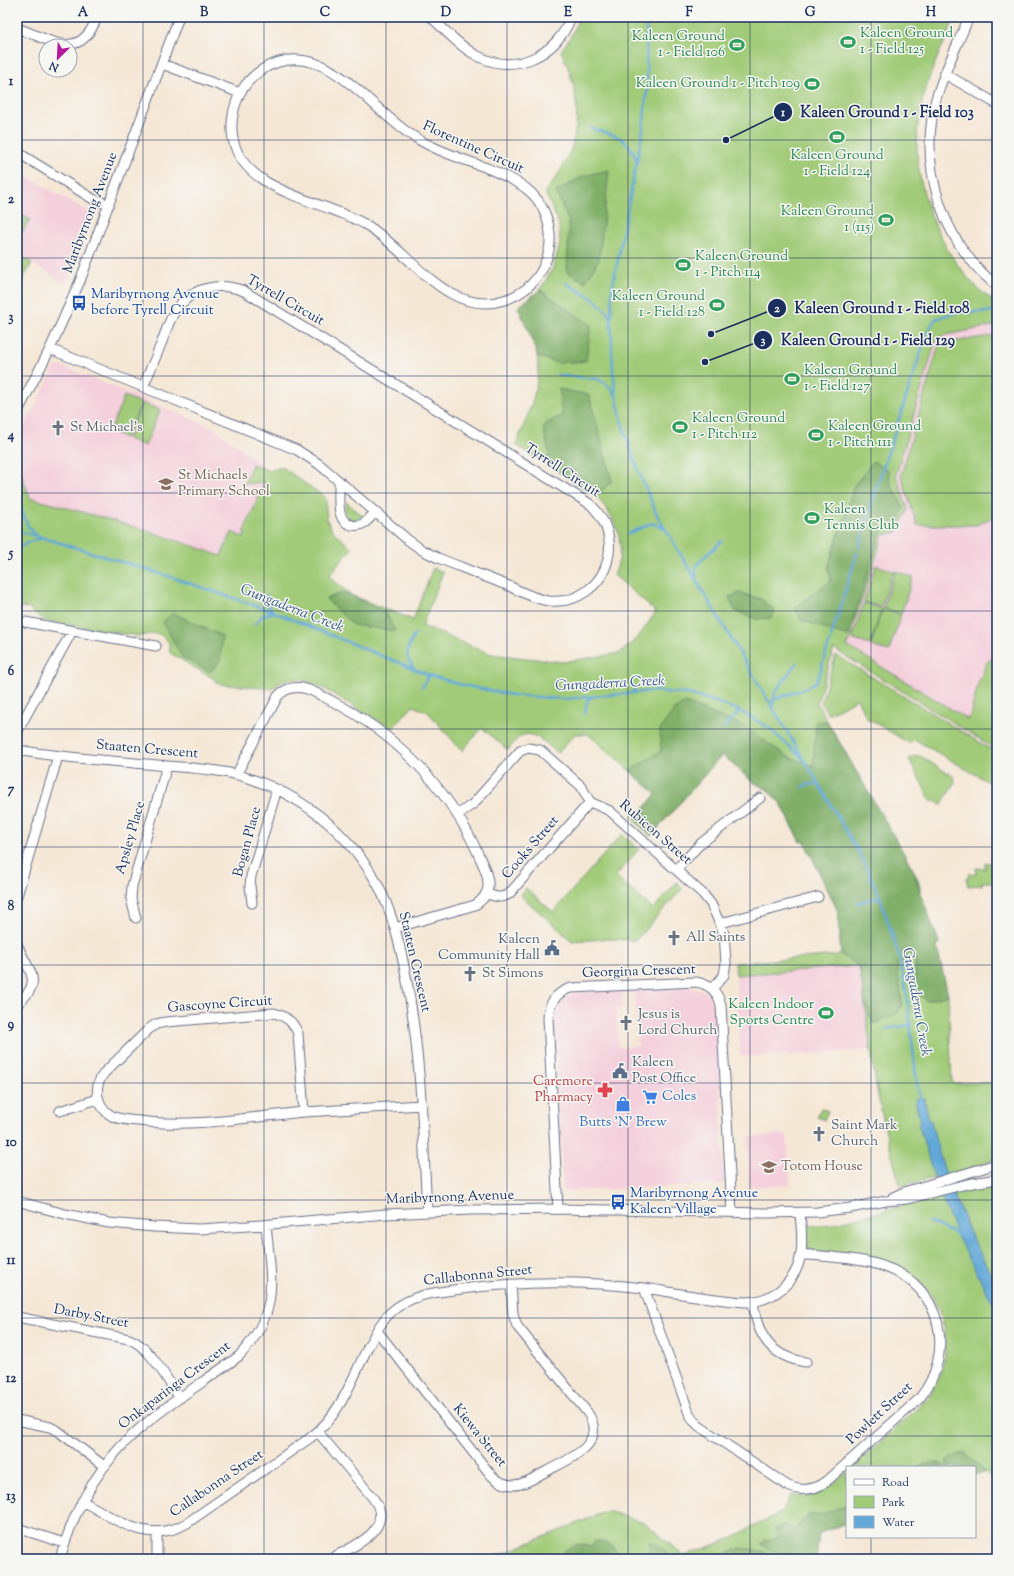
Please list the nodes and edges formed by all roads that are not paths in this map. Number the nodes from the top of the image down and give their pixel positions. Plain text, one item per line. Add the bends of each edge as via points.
1 (97, 17) edge
2 (179, 17) edge
3 (431, 17) edge
4 (571, 17) edge
5 (970, 17) edge
6 (17, 28) edge
7 (162, 64) junction
8 (945, 74) junction
9 (240, 93) junction
10 (997, 104) edge
11 (17, 152) edge
12 (109, 205) junction
13 (997, 286) edge
14 (50, 349) junction
15 (143, 387) junction
16 (17, 413) edge
17 (339, 481) junction
18 (375, 512) junction
19 (25, 622) dead end
20 (72, 631) junction
21 (156, 646) dead end
22 (17, 732) edge
23 (17, 750) edge
24 (58, 756) junction
25 (167, 766) junction
26 (236, 775) junction
27 (277, 789) junction
28 (760, 798) dead end
29 (590, 802) junction
30 (457, 815) junction
31 (676, 870) junction
32 (486, 893) junction
33 (17, 896) edge
34 (818, 897) dead end
35 (252, 903) dead end
36 (136, 918) dead end
37 (721, 923) junction
38 (395, 928) junction
39 (17, 944) edge
40 (712, 990) junction
41 (17, 1004) edge
42 (98, 1099) junction
43 (422, 1105) junction
44 (60, 1111) dead end
45 (304, 1112) junction
46 (997, 1164) edge
47 (965, 1179) junction
48 (997, 1179) edge
49 (17, 1201) edge
50 (558, 1209) junction
51 (427, 1212) junction
52 (732, 1212) junction
53 (800, 1213) junction
54 (266, 1225) junction
55 (801, 1254) junction
56 (511, 1284) junction
57 (644, 1288) junction
58 (753, 1302) junction
59 (17, 1317) edge
60 (376, 1331) junction
61 (806, 1362) dead end
62 (180, 1398) junction
63 (17, 1420) edge
64 (318, 1432) junction
65 (104, 1466) junction
66 (82, 1502) junction
67 (17, 1528) edge
68 (157, 1533) junction
69 (64, 1543) junction
70 (60, 1559) edge
71 (157, 1559) edge
72 (330, 1559) edge

1 - 6 street via 88,35 72,44 62,44
2 - 7 street, Maribyrnong Avenue
3 - 4 street via 477,56 491,62 506,64 522,62 544,53 561,37
5 - 8 street
7 - 9 street
7 - 12 street, Maribyrnong Avenue
8 - 10 street
8 - 13 street via 936,98 931,123 930,155 935,187 942,212 960,246 976,267
9 - 9 street, Florentine Circuit via 232,114 232,136 240,157 254,174 272,186 366,225 448,293 470,302 501,302 522,292 534,282 542,269 550,246 550,231 543,208 529,190 509,178 415,138 326,67 304,60 281,61 254,75
11 - 12 street via 93,199
12 - 14 street, Maribyrnong Avenue
14 - 15 street, Tyrrell Circuit
14 - 16 street, Maribyrnong Avenue
15 - 17 street, Tyrrell Circuit via 297,450
15 - 18 street, Tyrrell Circuit via 170,320 181,303 204,289 217,286 237,288 584,500 595,509 606,526 610,540 609,554 602,574 588,590 570,599 548,600 430,554
17 - 18 street, Tyrrell Circuit
17 - 18 street via 339,508 345,523 355,526 364,524
19 - 20 street
20 - 21 street
20 - 22 street
23 - 24 street, Staaten Crescent
24 - 25 street, Staaten Crescent
24 - 33 street
25 - 26 street, Staaten Crescent
25 - 36 street, Apsley Place via 132,886 131,900
26 - 27 street, Staaten Crescent
26 - 30 street via 278,696 288,689 303,688 351,711 392,740 427,775
27 - 35 street, Bogan Place via 251,876
27 - 38 street, Staaten Crescent via 314,812 346,840 379,888
28 - 31 street via 700,844
29 - 30 street via 581,786 543,752 528,748 520,751 473,804
29 - 31 street, Rubicon Street via 610,811
29 - 32 street, Cooks Street via 509,894 499,897
30 - 32 street via 474,844 487,875
31 - 37 street, Rubicon Street via 706,897
32 - 38 street via 475,905
34 - 37 street
37 - 40 street, Rubicon Street via 725,938 726,969
38 - 43 street, Staaten Crescent via 413,1020
39 - 41 street via 32,977 29,993
40 - 50 street, Georgina Crescent via 705,984 691,982 576,988 563,991 553,1001 548,1018
40 - 52 street, Georgina Crescent via 720,1001 722,1010
42 - 44 street
42 - 45 street via 105,1110 115,1117 157,1123 195,1123
42 - 45 street, Gascoyne Circuit via 102,1075 156,1024 274,1013 287,1018 298,1034
43 - 45 street
43 - 51 street, Staaten Crescent
46 - 47 street, Maribyrnong Avenue
47 - 48 street, Maribyrnong Avenue
47 - 53 street, Maribyrnong Avenue via 923,1190 904,1192 886,1201 844,1209
49 - 54 street, Maribyrnong Avenue via 65,1214 132,1226 200,1229
50 - 51 street, Maribyrnong Avenue
50 - 52 street, Maribyrnong Avenue
51 - 54 street, Maribyrnong Avenue
52 - 53 street, Maribyrnong Avenue
53 - 55 street, Callabonna Street
54 - 62 street, Onkaparinga Crescent via 270,1296 267,1313 260,1329 239,1356
55 - 57 street, Powlett Street via 877,1264 900,1273 920,1290 930,1304 938,1324 940,1345 936,1370 929,1386 919,1399 827,1481 808,1490 783,1484 693,1420
55 - 58 street, Callabonna Street via 795,1273 783,1289 766,1299
56 - 57 street, Callabonna Street via 578,1283
56 - 60 street, Callabonna Street via 420,1296 391,1312
56 - 60 street, Kiewa Street via 517,1326 587,1412 593,1429 590,1441 582,1452 521,1484 507,1485 494,1478
57 - 58 street, Callabonna Street
58 - 61 street via 758,1327 769,1345 786,1357
59 - 62 street, Darby Street via 137,1342 146,1350
60 - 64 street, Callabonna Street via 335,1412
62 - 65 street, Onkaparinga Crescent via 140,1427
63 - 65 street via 58,1431
64 - 68 street, Callabonna Street via 187,1523 176,1529
64 - 72 street via 373,1498 378,1505 379,1514 377,1526 369,1537
65 - 66 street, Onkaparinga Crescent
66 - 68 street, Callabonna Street via 136,1529
66 - 69 street, Onkaparinga Crescent
67 - 69 street
68 - 71 street
69 - 70 street, Onkaparinga Crescent

